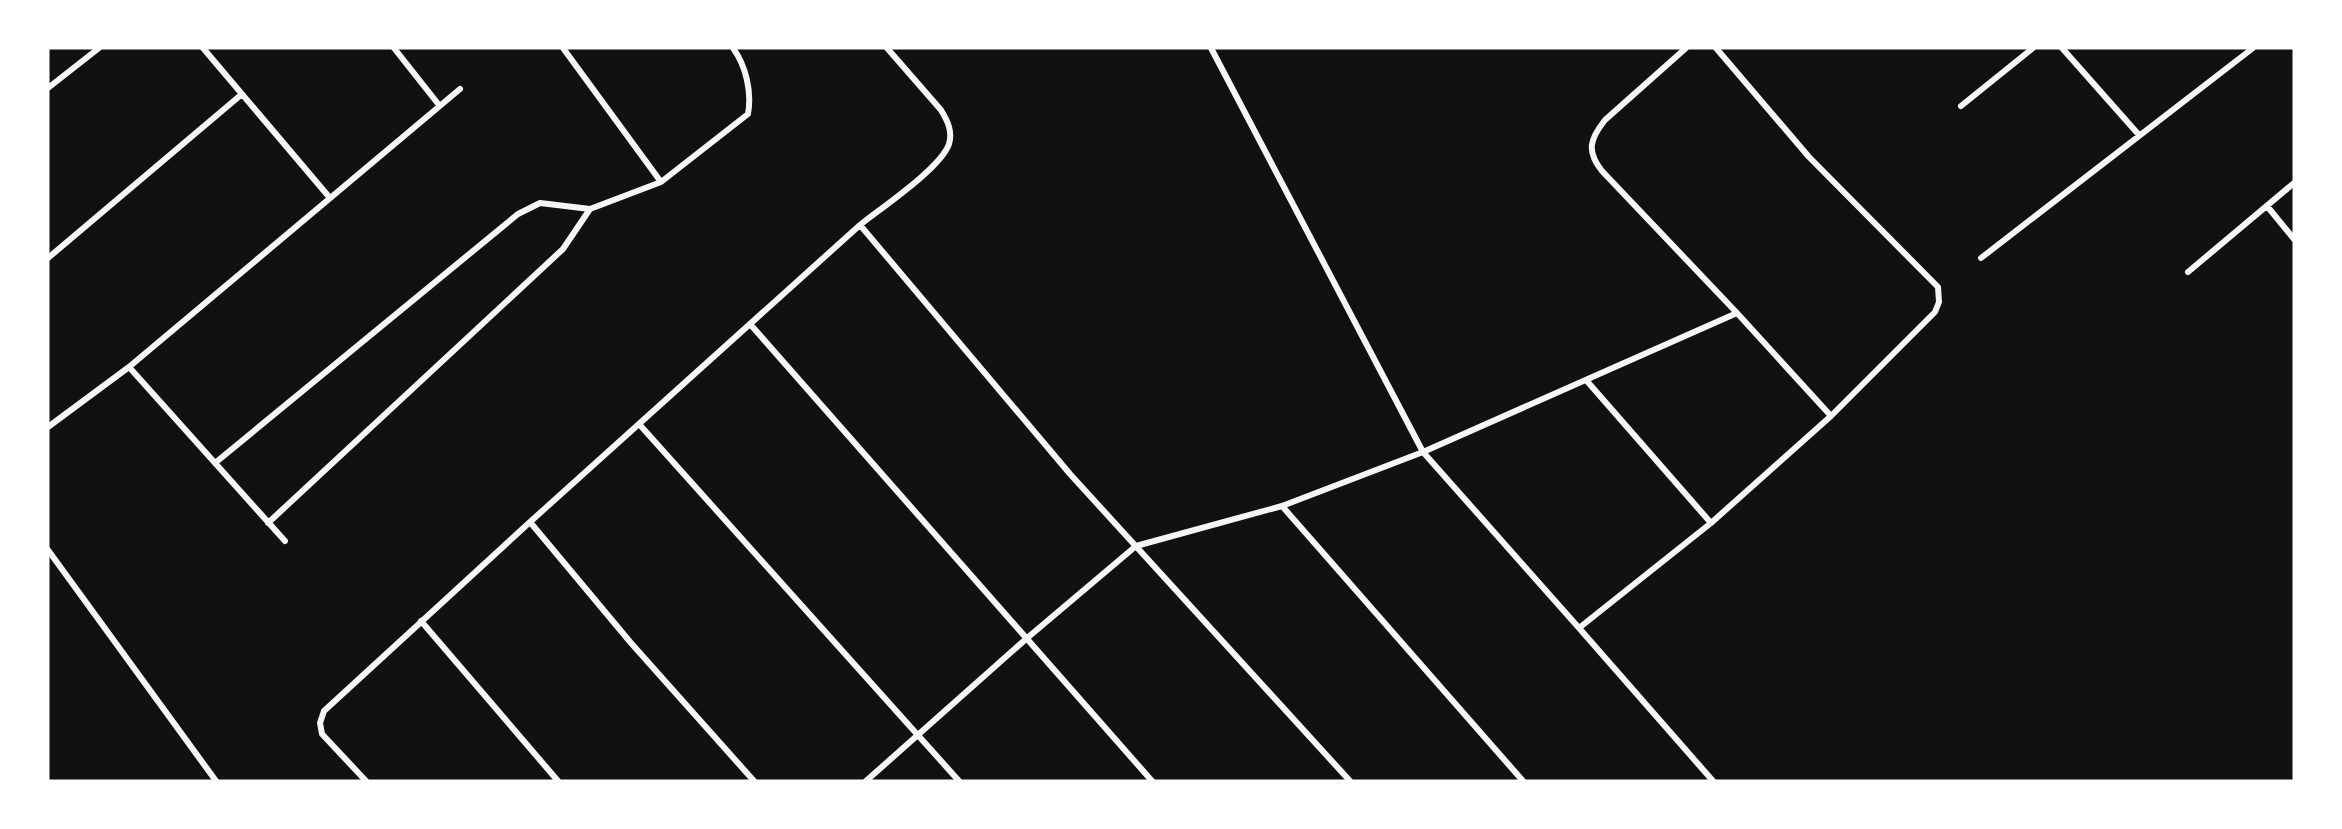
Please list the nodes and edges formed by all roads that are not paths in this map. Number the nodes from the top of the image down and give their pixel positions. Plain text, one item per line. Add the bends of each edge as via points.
1 (99, 48) edge
2 (203, 48) edge
3 (394, 48) edge
4 (563, 48) edge
5 (734, 48) edge
6 (887, 48) edge
7 (1211, 48) edge
8 (1686, 48) edge
9 (1716, 48) edge
10 (2034, 48) edge
11 (2062, 48) edge
12 (2251, 48) edge
13 (48, 88) edge
14 (460, 89) dead end
15 (242, 94) junction
16 (439, 105) junction
17 (1961, 106) dead end
18 (2139, 135) junction
19 (661, 182) junction
20 (2294, 183) edge
21 (330, 198) junction
22 (2267, 206) junction
23 (590, 209) junction
24 (860, 225) junction
25 (2294, 239) edge
26 (48, 258) edge
27 (1981, 258) dead end
28 (2188, 272) dead end
29 (1737, 313) junction
30 (750, 324) junction
31 (129, 367) junction
32 (1586, 380) junction
33 (1831, 416) junction
34 (639, 424) junction
35 (48, 427) edge
36 (1423, 452) junction
37 (215, 463) junction
38 (1282, 506) junction
39 (530, 522) junction
40 (268, 523) junction
41 (1711, 523) junction
42 (285, 541) dead end
43 (1136, 546) junction
44 (48, 550) edge
45 (421, 621) junction
46 (1579, 628) junction
47 (1026, 639) junction
48 (918, 736) junction
49 (216, 781) edge
50 (366, 781) edge
51 (558, 781) edge
52 (754, 781) edge
53 (866, 781) edge
54 (959, 781) edge
55 (1152, 781) edge
56 (1350, 781) edge
57 (1523, 781) edge
58 (1713, 781) edge

1 - 13 street
2 - 15 street
3 - 16 street
4 - 19 street
5 - 19 street via 750,94 748,114
6 - 24 street via 941,110 948,121 950,136 940,159
7 - 36 street
8 - 29 street via 1605,120 1595,132 1592,156
9 - 33 street via 1809,157 1938,287 1940,302 1935,312
10 - 17 street
11 - 18 street
12 - 18 street
14 - 16 street
15 - 21 street
15 - 26 street
16 - 21 street
18 - 27 street
19 - 23 street
20 - 22 street
21 - 31 street
22 - 25 street
22 - 28 street
23 - 37 street via 540,203 518,214
23 - 40 street via 562,249
24 - 30 street
24 - 43 street via 1070,474
29 - 32 street
29 - 33 street
30 - 34 street
30 - 47 street
31 - 35 street
31 - 37 street
32 - 36 street
32 - 41 street
33 - 41 street
34 - 39 street
34 - 48 street
36 - 38 street
36 - 46 street
37 - 40 street
38 - 43 street
38 - 57 street
39 - 45 street
39 - 52 street
40 - 42 street
41 - 46 street
43 - 47 street
43 - 56 street
44 - 49 street
45 - 50 street via 324,711 322,734
45 - 51 street
46 - 58 street
47 - 48 street
47 - 55 street
48 - 53 street
48 - 54 street

